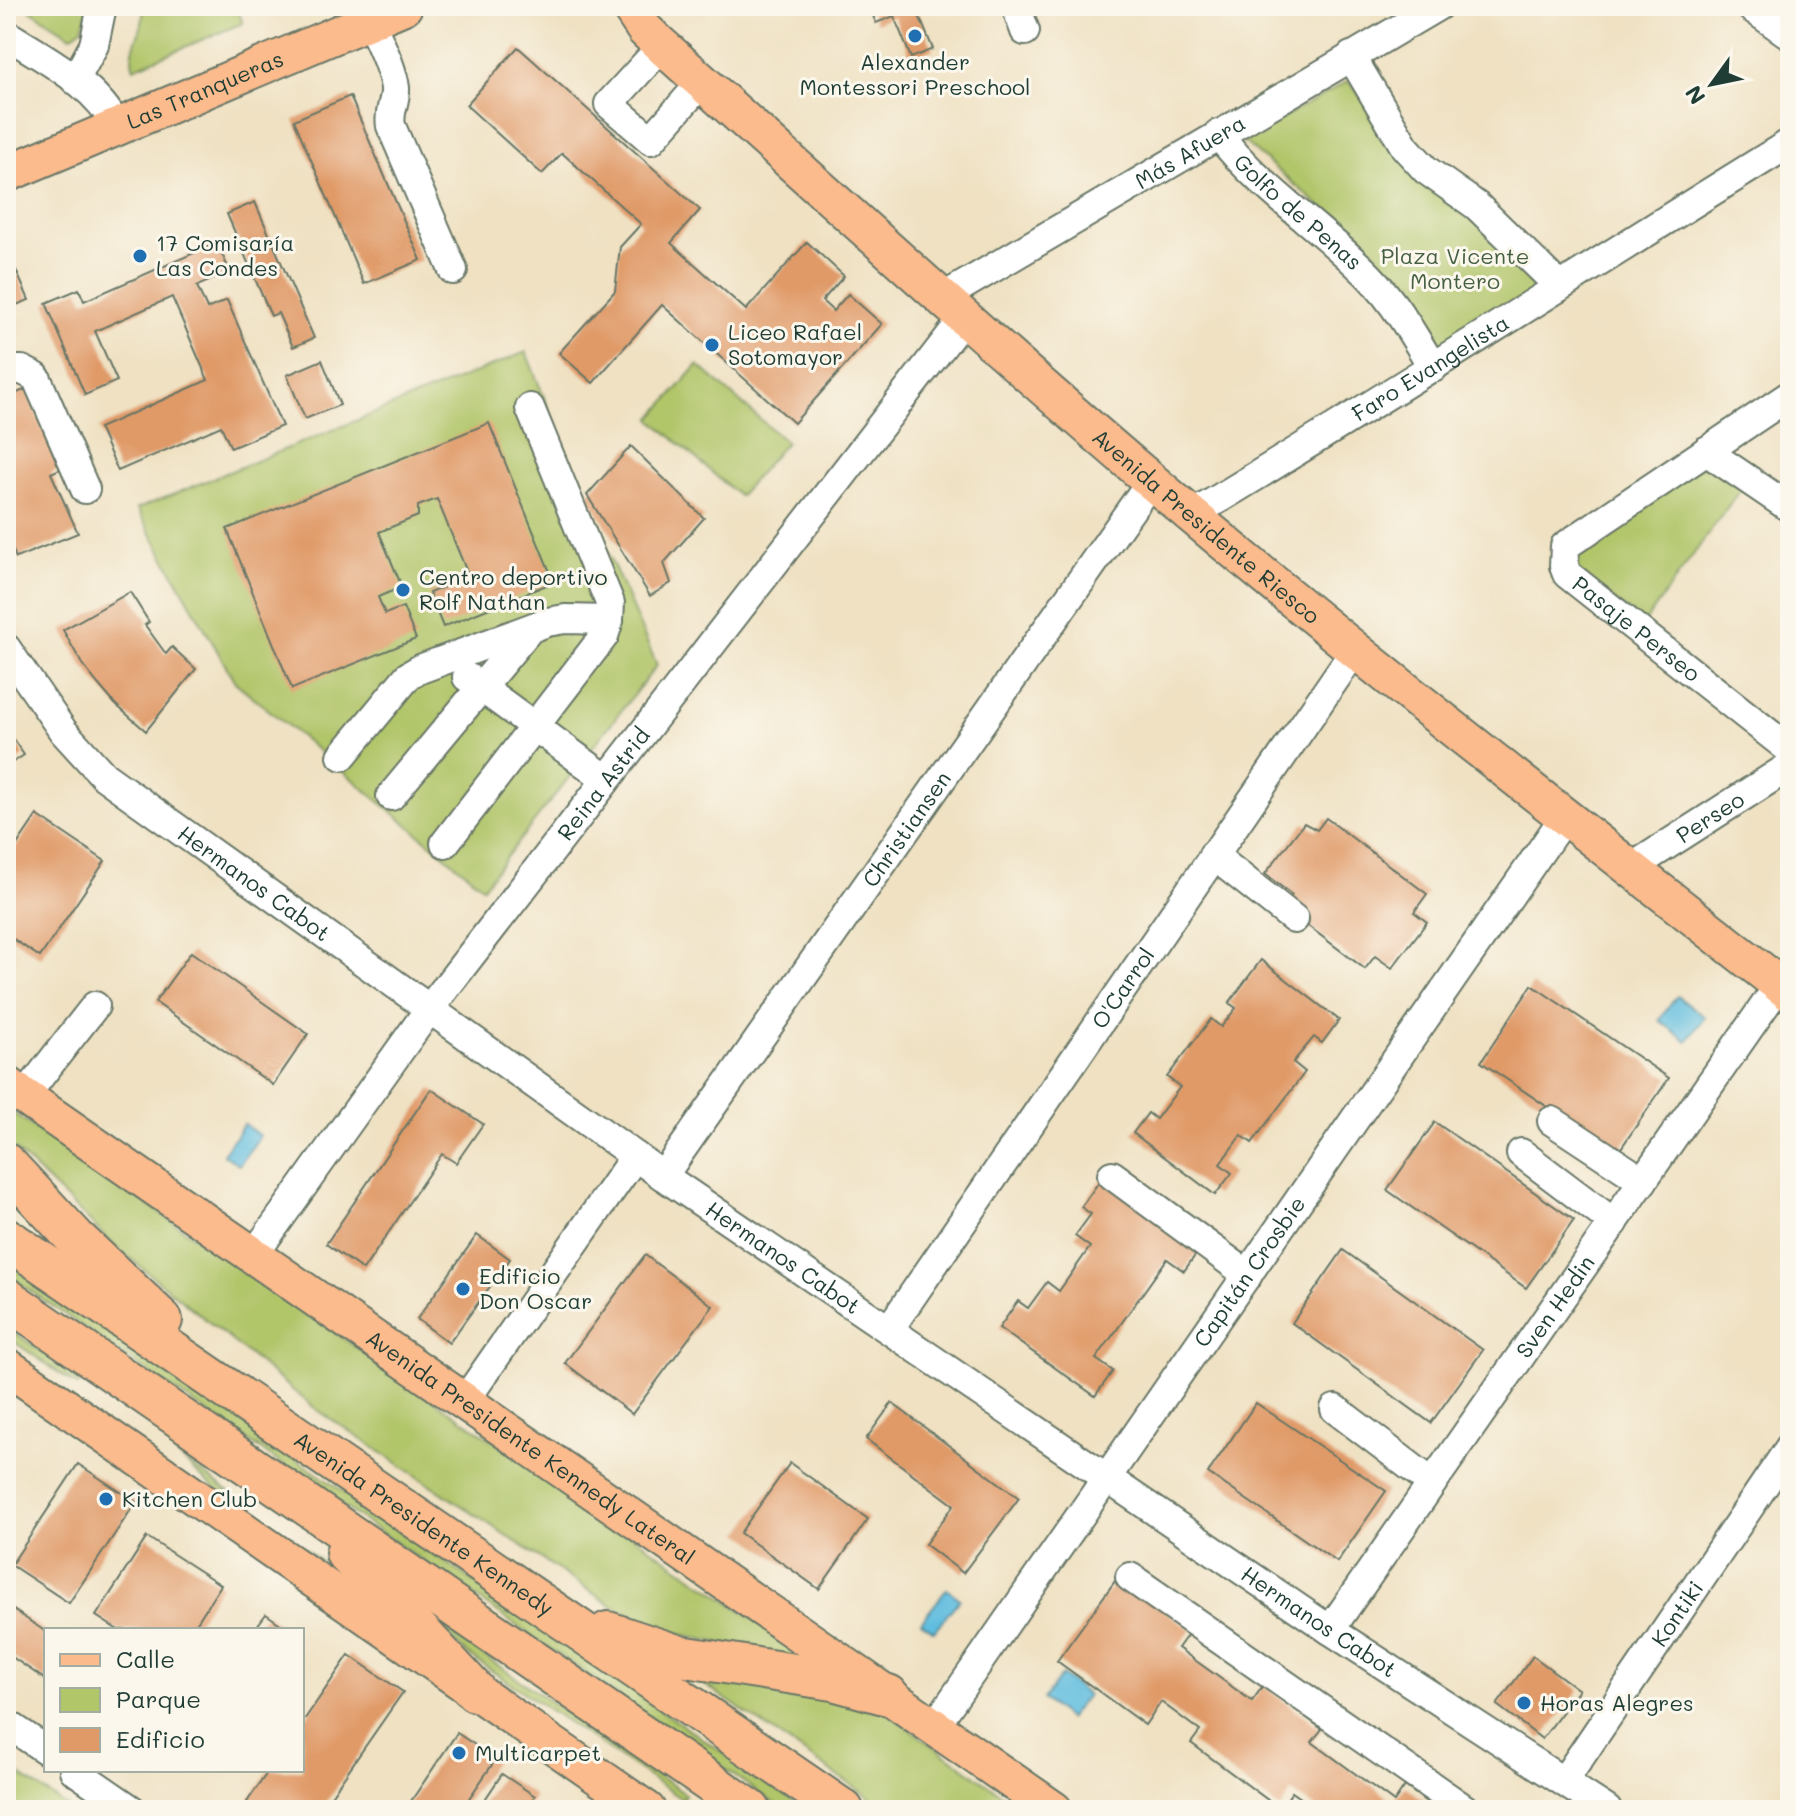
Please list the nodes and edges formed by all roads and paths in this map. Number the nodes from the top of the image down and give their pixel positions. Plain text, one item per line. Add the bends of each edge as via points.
1 (102, 6) edge
2 (404, 6) edge
3 (601, 6) edge
4 (1438, 6) edge
5 (1749, 6) edge
6 (357, 18) edge
7 (645, 28) edge
8 (6, 34) edge
9 (1790, 35) edge
10 (1351, 56) junction
11 (75, 80) junction
12 (702, 82) junction
13 (117, 127) junction
14 (1218, 134) junction
15 (1790, 143) edge
16 (6, 174) edge
17 (453, 270) dead end
18 (1559, 286) junction
19 (953, 308) junction
20 (1433, 368) junction
21 (6, 370) edge
22 (1790, 395) edge
23 (530, 408) dead end
24 (1706, 451) junction
25 (1151, 481) junction
26 (85, 489) dead end
27 (1790, 508) edge
28 (1192, 515) junction
29 (609, 620) junction
30 (530, 628) junction
31 (6, 648) edge
32 (1355, 650) junction
33 (445, 660) junction
34 (481, 687) junction
35 (536, 728) junction
36 (1790, 750) edge
37 (342, 756) dead end
38 (1790, 766) edge
39 (605, 778) junction
40 (391, 796) dead end
41 (1565, 816) junction
42 (445, 843) dead end
43 (1213, 855) junction
44 (1631, 868) junction
45 (1294, 919) dead end
46 (1785, 989) edge
47 (95, 1006) dead end
48 (430, 1008) junction
49 (15, 1091) edge
50 (1552, 1121) dead end
51 (1521, 1153) dead end
52 (635, 1156) junction
53 (6, 1164) edge
54 (1112, 1175) dead end
55 (663, 1176) junction
56 (1643, 1181) junction
57 (1614, 1223) junction
58 (6, 1238) edge
59 (253, 1256) junction
60 (1248, 1275) junction
61 (6, 1298) edge
62 (890, 1328) junction
63 (6, 1366) edge
64 (464, 1402) junction
65 (252, 1405) junction
66 (1335, 1409) dead end
67 (1790, 1447) edge
68 (268, 1478) junction
69 (1108, 1478) junction
70 (1432, 1483) junction
71 (1130, 1577) dead end
72 (525, 1593) junction
73 (1330, 1630) junction
74 (475, 1691) junction
75 (888, 1695) junction
76 (6, 1723) edge
77 (934, 1727) junction
78 (44, 1749) edge
79 (77, 1772) edge
80 (1564, 1781) junction
81 (132, 1810) edge
82 (647, 1810) edge
83 (750, 1810) edge
84 (843, 1810) edge
85 (1054, 1810) edge
86 (1466, 1810) edge
87 (1607, 1810) edge

1 - 11 street via 94,45
2 - 6 main road, Las Tranqueras
3 - 7 main road, Avenida Presidente Riesco
4 - 10 street, Más Afuera
5 - 9 street
6 - 13 main road, Las Tranqueras
6 - 17 street via 392,76 391,126
7 - 12 main road, Avenida Presidente Riesco
7 - 12 street via 609,104 651,140
8 - 11 street
10 - 14 street, Más Afuera
10 - 18 street via 1415,159 1477,206
11 - 13 street via 100,100
12 - 19 main road, Avenida Presidente Riesco
13 - 16 main road, Las Tranqueras
14 - 19 street, Más Afuera
14 - 20 street, Golfo de Penas via 1259,180 1370,277 1400,313
15 - 18 street, Faro Evangelista
18 - 20 street, Faro Evangelista
19 - 25 main road, Avenida Presidente Riesco
19 - 39 street, Reina Astrid
20 - 28 street, Faro Evangelista
21 - 26 street via 36,377
22 - 24 street, Pasaje Perseo
23 - 29 street via 610,603
24 - 27 street
24 - 36 street, Pasaje Perseo via 1565,546 1564,566 1567,574
25 - 28 main road, Avenida Presidente Riesco
25 - 55 street, Christiansen
28 - 32 main road, Avenida Presidente Riesco
29 - 30 street via 565,619
29 - 35 street via 604,636
30 - 33 street
30 - 34 street
31 - 48 street, Hermanos Cabot via 63,731 104,776
32 - 41 main road, Avenida Presidente Riesco
32 - 43 street, O'Carrol
33 - 34 street
33 - 37 street via 408,676
34 - 35 street
34 - 40 street
35 - 39 street
35 - 42 street
38 - 44 street, Perseo
39 - 48 street, Reina Astrid
41 - 44 main road, Avenida Presidente Riesco
41 - 60 street, Capitán Crosbie
43 - 45 street
43 - 62 street, O'Carrol
44 - 46 main road, Avenida Presidente Riesco
46 - 56 street, Sven Hedin
47 - 49 street
48 - 52 street, Hermanos Cabot
48 - 59 street, Reina Astrid
49 - 59 main road, Avenida Presidente Kennedy Lateral
50 - 56 street
51 - 57 street
52 - 55 street, Hermanos Cabot
52 - 64 street
53 - 65 highway via 75,1238
54 - 60 street
55 - 62 street, Hermanos Cabot
56 - 57 street, Sven Hedin
57 - 70 street, Sven Hedin
58 - 65 highway, Avenida Presidente Kennedy
59 - 64 main road, Avenida Presidente Kennedy Lateral
60 - 69 street, Capitán Crosbie
61 - 68 highway
62 - 69 street, Hermanos Cabot
63 - 74 main road
64 - 75 main road, Avenida Presidente Kennedy Lateral
65 - 72 highway, Avenida Presidente Kennedy
66 - 70 street
67 - 80 street, Kontiki
68 - 74 highway via 368,1574
68 - 83 highway
69 - 73 street, Hermanos Cabot
69 - 77 street, Capitán Crosbie
70 - 73 street, Sven Hedin
71 - 86 street
72 - 75 highway via 607,1632 680,1656 833,1680
72 - 84 highway, Avenida Presidente Kennedy
73 - 80 street, Hermanos Cabot
74 - 82 main road
75 - 77 main road, Avenida Presidente Kennedy Lateral
76 - 78 street
77 - 85 main road, Avenida Presidente Kennedy Lateral
79 - 81 street
80 - 87 street, Hermanos Cabot

